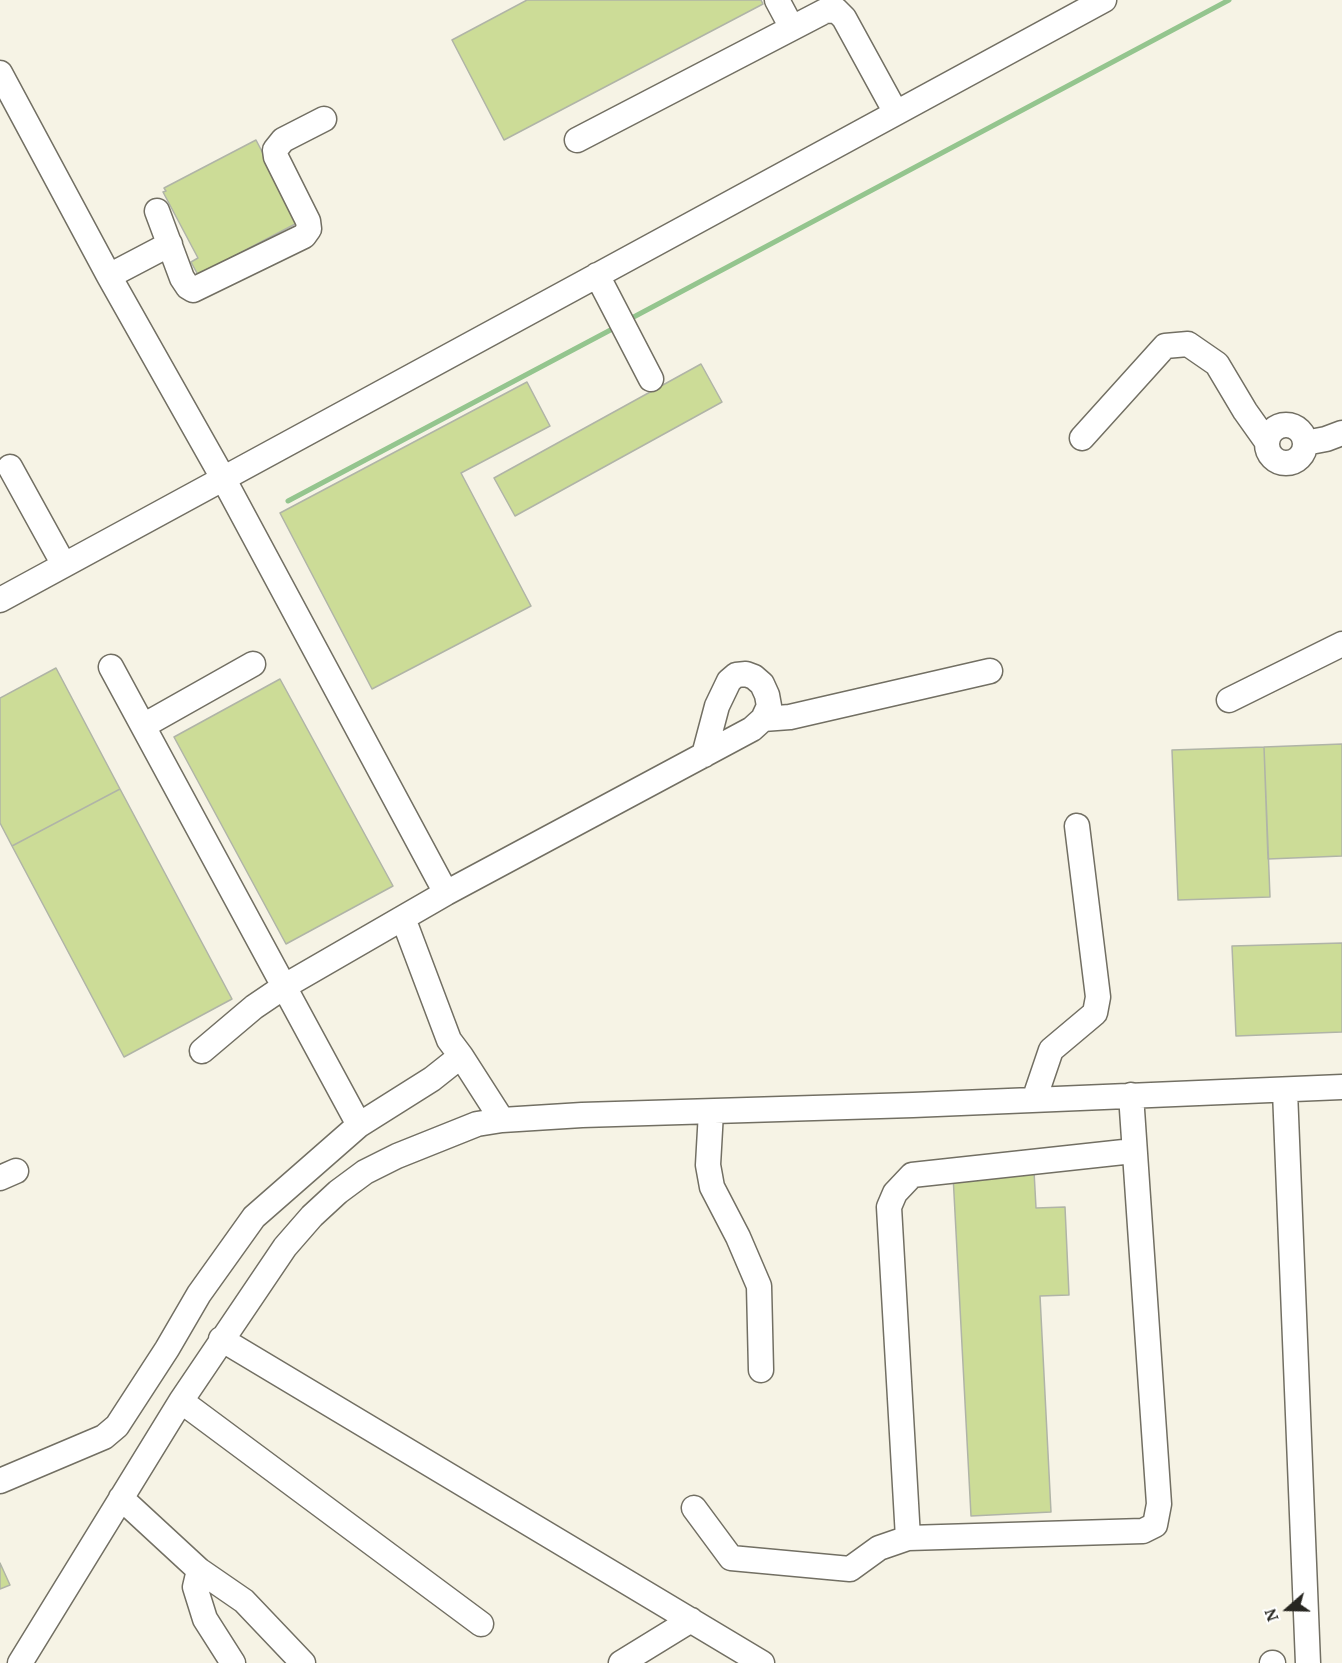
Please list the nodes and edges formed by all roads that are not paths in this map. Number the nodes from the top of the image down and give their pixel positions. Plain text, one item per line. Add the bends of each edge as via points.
1 (777, 0) edge
2 (1104, 0) edge
3 (792, 28) junction
4 (0, 73) edge
5 (896, 113) junction
6 (324, 119) dead end
7 (577, 140) dead end
8 (157, 211) dead end
9 (170, 243) junction
10 (597, 274) junction
11 (109, 276) junction
12 (651, 380) dead end
13 (1342, 433) edge
14 (1082, 438) dead end
15 (10, 467) dead end
16 (223, 478) junction
17 (64, 565) junction
18 (0, 600) edge
19 (1342, 644) edge
20 (253, 664) dead end
21 (111, 667) dead end
22 (990, 671) dead end
23 (1229, 700) dead end
24 (764, 719) junction
25 (143, 726) junction
26 (704, 755) junction
27 (1077, 826) dead end
28 (446, 894) junction
29 (403, 918) junction
30 (285, 986) junction
31 (202, 1051) dead end
32 (461, 1056) junction
33 (1342, 1087) edge
34 (1285, 1091) junction
35 (1131, 1095) junction
36 (1034, 1100) junction
37 (711, 1112) junction
38 (502, 1120) junction
39 (359, 1125) junction
40 (1133, 1151) junction
41 (221, 1340) junction
42 (761, 1370) dead end
43 (181, 1401) junction
44 (0, 1481) edge
45 (120, 1498) junction
46 (694, 1508) dead end
47 (908, 1538) junction
48 (199, 1570) junction
49 (691, 1620) junction
50 (481, 1624) dead end
51 (20, 1663) edge
52 (233, 1663) edge
53 (303, 1663) edge
54 (621, 1663) edge
55 (762, 1663) edge
56 (1308, 1663) edge

1 - 3 street
2 - 5 street
3 - 5 street via 825,11 836,10
3 - 7 street
4 - 11 street
5 - 10 street
6 - 9 street via 283,140 275,150 309,221 304,236 193,290 182,278
8 - 9 street
9 - 11 street
10 - 12 street
10 - 16 street
11 - 16 street
13 - 14 street via 1305,443 1300,431 1287,425 1274,430 1267,442 1217,364 1188,344 1165,346
15 - 17 street
16 - 17 street
16 - 28 street
17 - 18 street
19 - 23 street
20 - 25 street
21 - 25 street
22 - 24 street via 790,717
24 - 26 street
24 - 26 street via 768,706 762,684 746,674 736,675 723,690
25 - 30 street
26 - 28 street
27 - 36 street via 1098,997 1095,1013 1051,1050
28 - 29 street
29 - 30 street
29 - 32 street via 449,1040
30 - 31 street
30 - 39 street
32 - 38 street
32 - 39 street
33 - 34 street
34 - 35 street
34 - 56 street
35 - 36 street
35 - 40 street
36 - 37 street
37 - 38 street
37 - 42 street via 708,1165 712,1187 759,1286
38 - 41 street via 477,1124 397,1156 365,1172 338,1192 285,1247
39 - 44 street via 254,1217 199,1294 117,1426 104,1437
40 - 47 street via 912,1175 895,1193 889,1207
40 - 47 street via 1159,1504 1155,1525 1143,1531
41 - 43 street
41 - 49 street
43 - 45 street
43 - 50 street
45 - 48 street
45 - 51 street
46 - 47 street via 732,1558 850,1569 879,1548
48 - 52 street via 195,1587 205,1619
48 - 53 street via 244,1601
49 - 54 street
49 - 55 street

